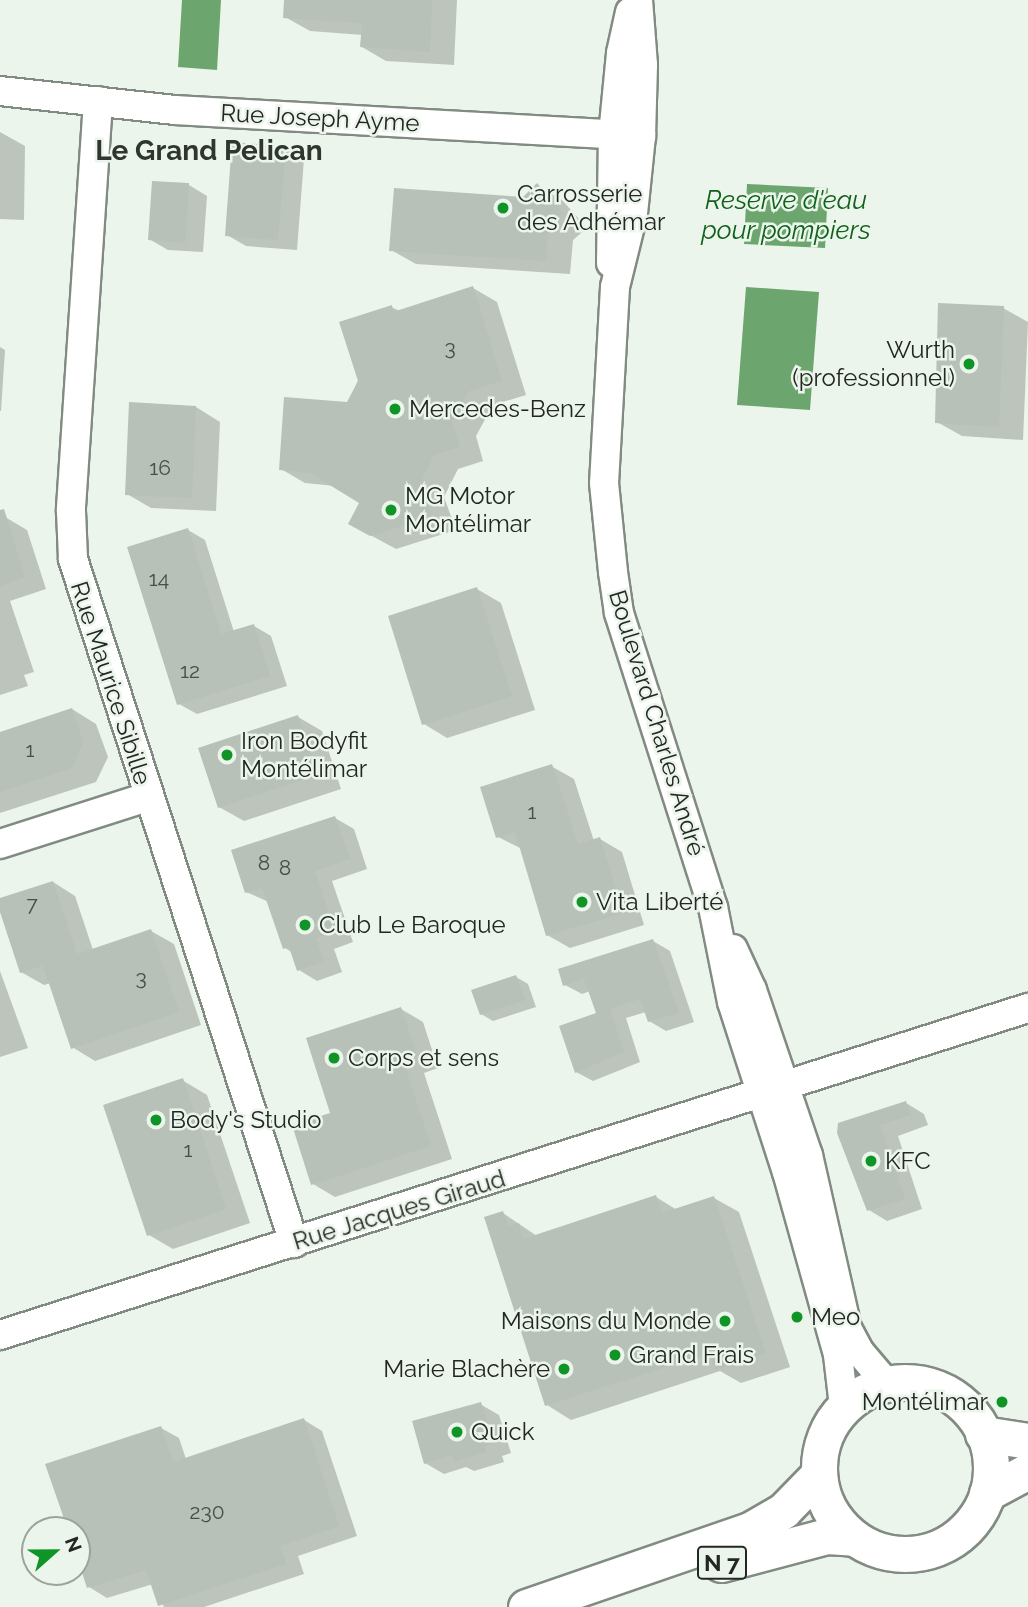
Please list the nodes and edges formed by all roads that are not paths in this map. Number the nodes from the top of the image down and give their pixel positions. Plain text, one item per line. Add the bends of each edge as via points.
1 (633, 0) edge
2 (638, 0) edge
3 (0, 91) edge
4 (98, 101) junction
5 (627, 135) junction
6 (615, 287) junction
7 (147, 797) junction
8 (0, 844) edge
9 (713, 907) junction
10 (1028, 1008) edge
11 (775, 1092) junction
12 (294, 1243) junction
13 (0, 1335) edge
14 (887, 1384) junction
15 (844, 1407) junction
16 (983, 1434) junction
17 (1028, 1441) edge
18 (1028, 1471) edge
19 (819, 1474) junction
20 (987, 1493) junction
21 (854, 1538) junction
22 (526, 1607) edge
23 (594, 1607) edge

1 - 5 street, Boulevard Charles André via 621,53
2 - 5 street, Boulevard Charles André via 643,65
3 - 4 street, Rue Joseph Ayme
4 - 5 street, Rue Joseph Ayme via 175,110
4 - 7 street, Rue Maurice Sibille via 71,541 81,593
5 - 6 street, Boulevard Charles André via 610,210
5 - 6 street, Boulevard Charles André via 624,198 633,214
6 - 9 street, Boulevard Charles André via 604,483 612,572 619,613
7 - 8 street
7 - 12 street, Rue Maurice Sibille
9 - 11 street, Boulevard Charles André via 752,990
9 - 11 street, Boulevard Charles André via 732,1002
10 - 11 street, Rue Jacques Giraud
11 - 12 street, Rue Jacques Giraud
11 - 14 street, Boulevard Charles André via 808,1155 847,1328 859,1351
11 - 15 street, Boulevard Charles André via 838,1356
12 - 13 street, Rue Jacques Giraud
14 - 15 main road
14 - 16 main road via 906,1382 940,1390 965,1408
15 - 19 main road via 823,1439
16 - 17 main road
16 - 20 main road via 989,1453
18 - 20 main road
19 - 21 main road via 824,1498 836,1520
19 - 22 main road, N 7 via 785,1510 750,1530
20 - 21 main road via 980,1510 957,1537 925,1552 890,1553
21 - 23 main road, N 7 via 827,1536 760,1550

